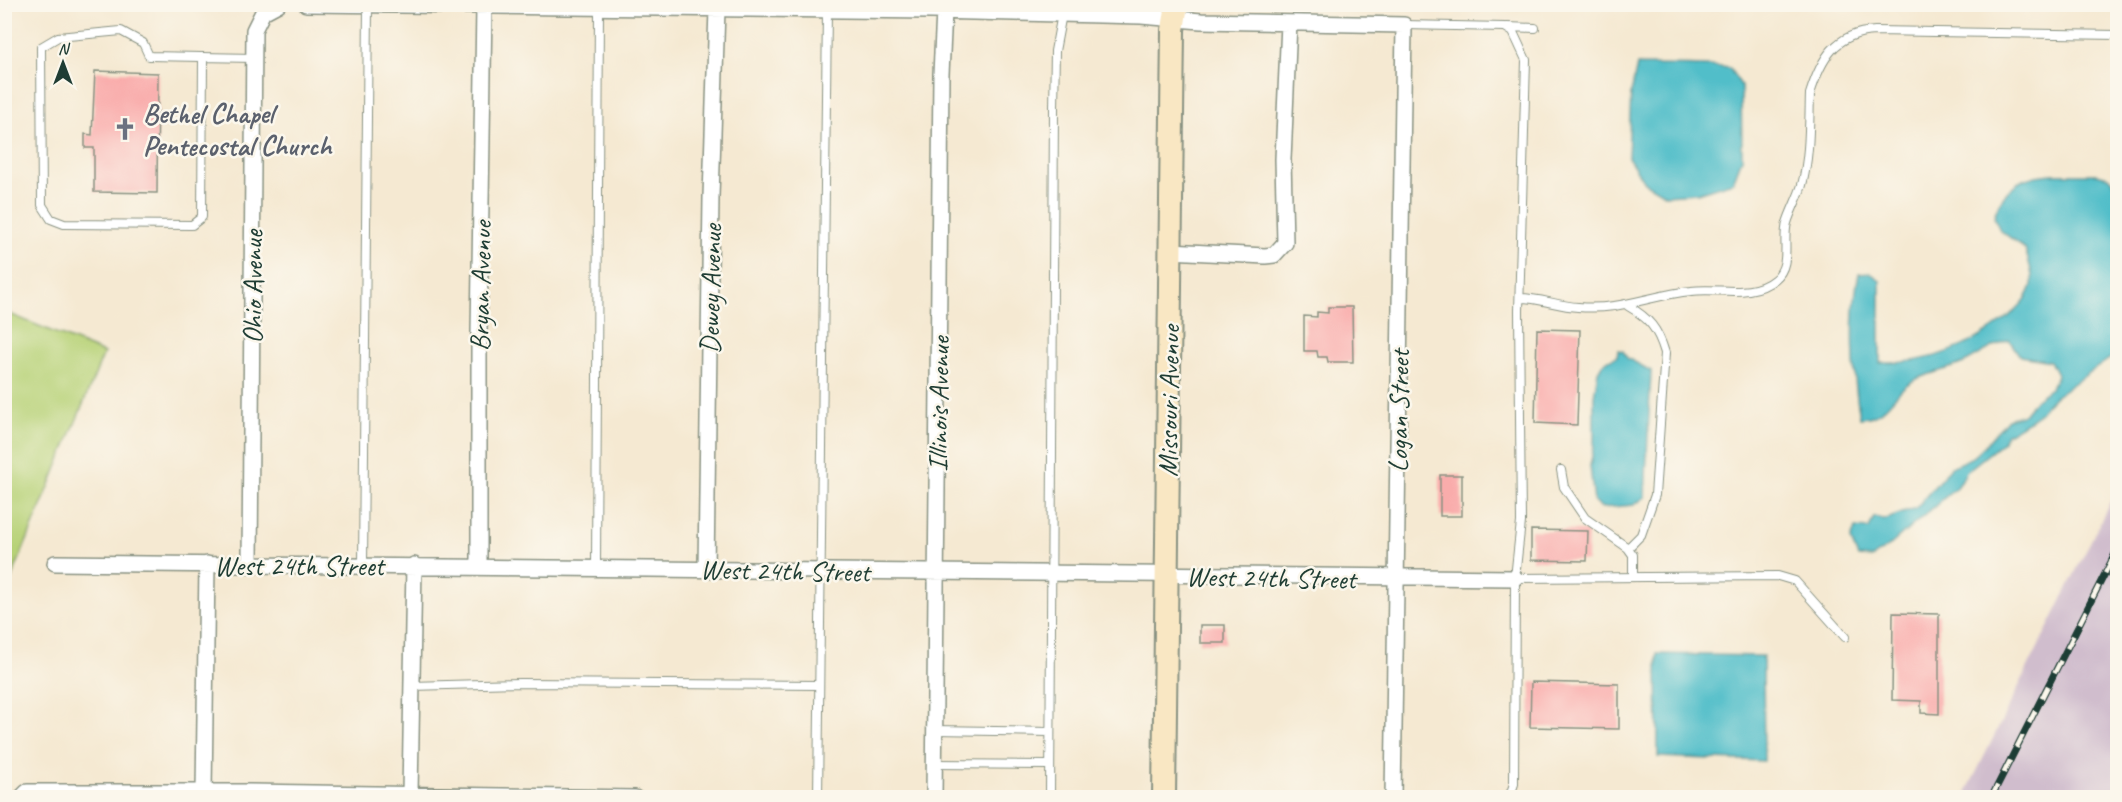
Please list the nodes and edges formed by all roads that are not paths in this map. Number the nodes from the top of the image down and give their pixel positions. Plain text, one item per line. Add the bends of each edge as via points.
1 (278, 4) edge
2 (306, 4) edge
3 (368, 5) edge
4 (429, 5) edge
5 (484, 7) junction
6 (599, 8) junction
7 (717, 9) junction
8 (935, 9) edge
9 (827, 10) junction
10 (1176, 12) edge
11 (1062, 14) junction
12 (1288, 23) junction
13 (1404, 25) junction
14 (1505, 27) junction
15 (1535, 28) dead end
16 (2118, 34) edge
17 (203, 57) junction
18 (254, 58) junction
19 (1170, 251) junction
20 (1520, 298) junction
21 (1628, 306) junction
22 (1561, 470) dead end
23 (1628, 548) junction
24 (55, 563) dead end
25 (207, 564) junction
26 (250, 564) junction
27 (363, 565) junction
28 (414, 566) junction
29 (479, 566) junction
30 (596, 567) junction
31 (706, 568) junction
32 (820, 570) junction
33 (936, 572) junction
34 (1051, 574) junction
35 (1166, 575) junction
36 (1633, 576) junction
37 (1515, 578) junction
38 (1396, 579) junction
39 (1845, 637) dead end
40 (819, 685) junction
41 (412, 686) junction
42 (935, 730) junction
43 (1050, 732) junction
44 (934, 764) junction
45 (1050, 765) junction
46 (204, 792) junction
47 (410, 794) junction
48 (129, 795) edge
49 (250, 795) edge
50 (362, 795) edge
51 (21, 796) edge
52 (475, 796) edge
53 (592, 797) edge
54 (634, 798) edge
55 (818, 798) edge
56 (934, 798) edge
57 (1050, 798) edge
58 (1164, 798) edge
59 (1393, 798) edge
60 (1509, 798) edge

1 - 18 street, Ohio Avenue via 263,12 254,30
2 - 3 street
3 - 4 street
3 - 27 lane
4 - 5 street
5 - 6 street
5 - 29 street, Bryan Avenue
6 - 7 street
6 - 30 lane
7 - 9 street
7 - 31 street, Dewey Avenue
8 - 9 street
8 - 11 street
8 - 33 street, Illinois Avenue via 941,74
9 - 32 lane
10 - 11 street
10 - 12 street
10 - 19 street, Missouri Avenue
11 - 34 lane via 1055,51
12 - 13 street
12 - 19 street via 1283,159 1285,243 1274,255 1265,256
13 - 14 lane
13 - 38 street, Logan Street
14 - 15 lane
14 - 20 lane via 1513,32 1526,60
16 - 21 lane via 1875,31 1850,35 1823,61 1810,94 1806,166 1787,224 1785,262 1776,278 1759,288 1691,291
17 - 17 lane via 149,56 143,43 121,31 58,37 41,47 42,205 51,219 64,224 192,225 202,216
17 - 18 lane
18 - 26 street, Ohio Avenue
19 - 35 street, Missouri Avenue
20 - 21 lane via 1577,307
20 - 37 lane via 1521,522
21 - 23 lane via 1649,319 1660,335 1665,353 1655,495 1641,535
22 - 23 lane via 1564,487 1584,518
23 - 36 lane via 1633,555
24 - 25 street, West 24th Street
25 - 26 street, West 24th Street
25 - 46 street
26 - 27 street, West 24th Street
27 - 28 street, West 24th Street
28 - 29 street, West 24th Street
28 - 41 street
29 - 30 street, West 24th Street
30 - 31 street, West 24th Street
31 - 32 street, West 24th Street
32 - 33 street, West 24th Street
32 - 40 lane
33 - 34 street, West 24th Street
33 - 42 street, Illinois Avenue
34 - 35 street, West 24th Street
34 - 43 lane
35 - 38 street, West 24th Street
35 - 58 street, Missouri Avenue
36 - 37 lane
36 - 39 lane via 1788,578
37 - 38 street, West 24th Street
37 - 60 lane via 1514,784
38 - 59 street, Logan Street
40 - 41 lane
40 - 55 lane
41 - 47 street
42 - 43 lane
42 - 44 street, Illinois Avenue
43 - 45 lane
44 - 45 lane
44 - 56 street, Illinois Avenue
45 - 57 lane
46 - 48 street
46 - 49 street
47 - 50 street
47 - 52 street
48 - 51 street via 27,792
49 - 50 street
52 - 53 street
53 - 54 street

